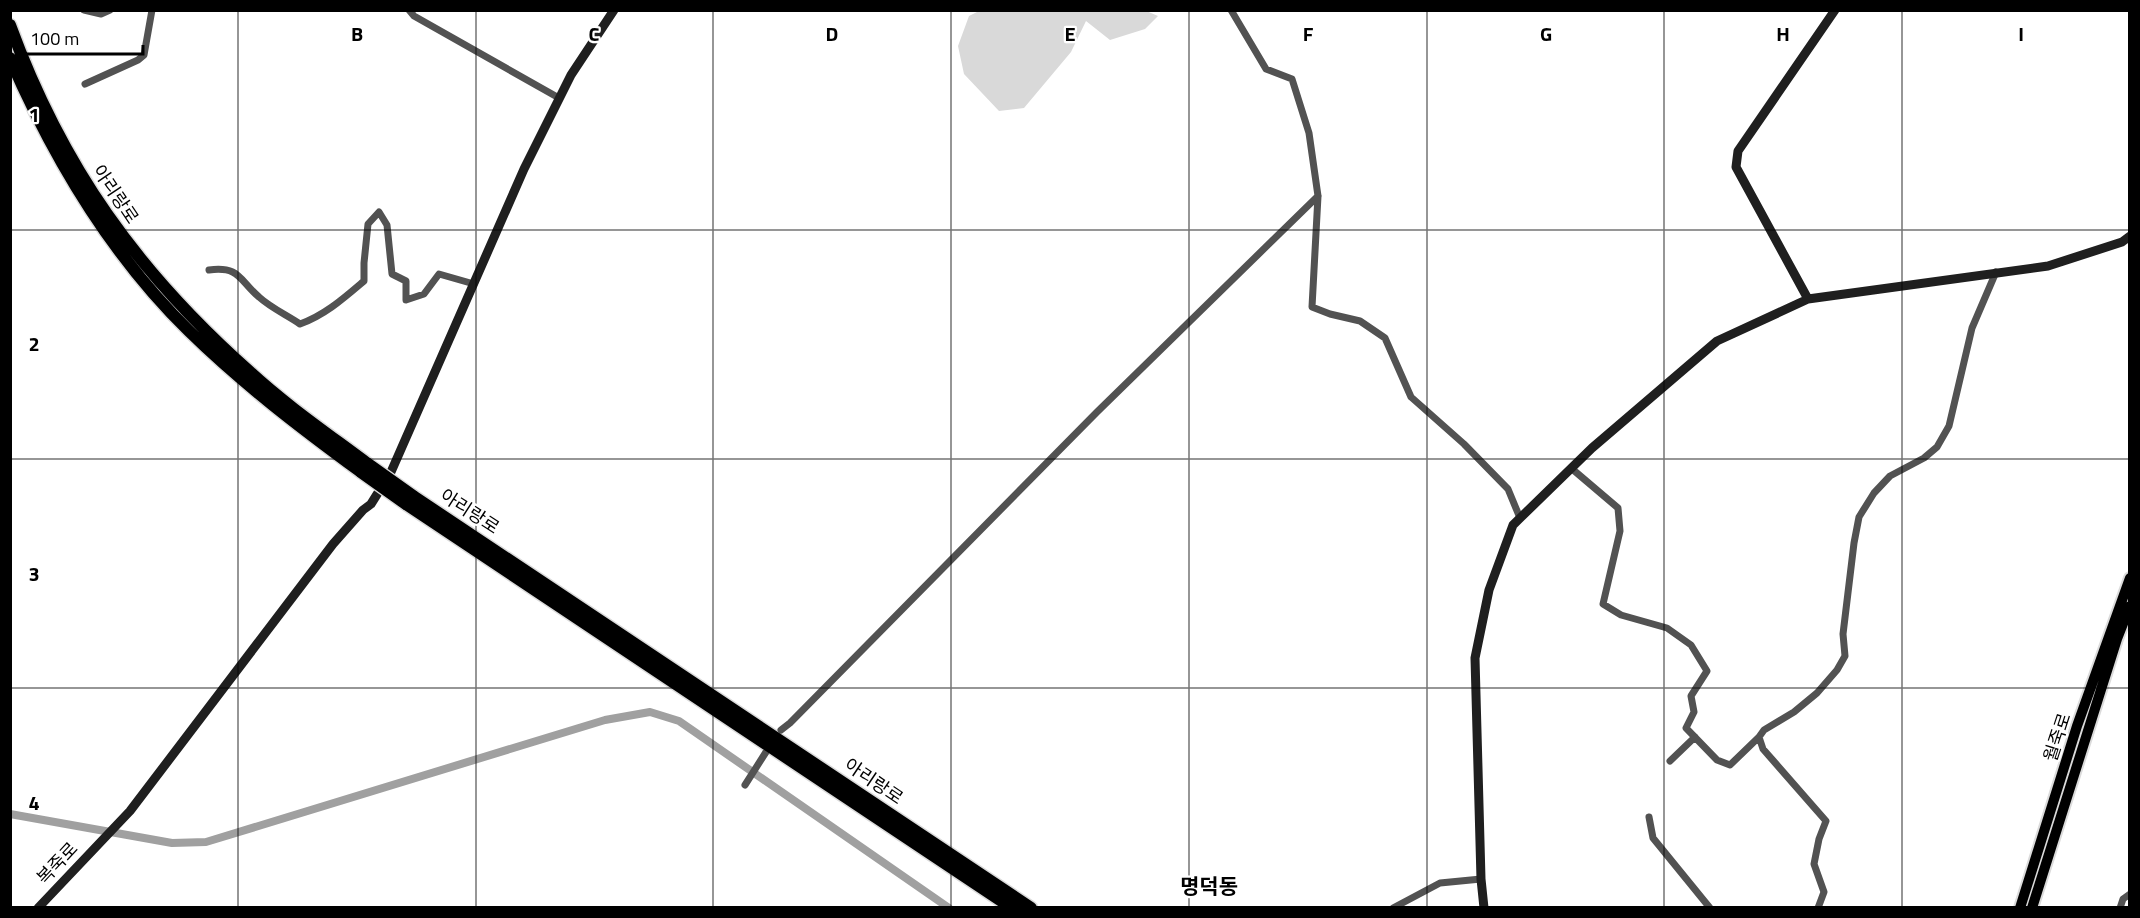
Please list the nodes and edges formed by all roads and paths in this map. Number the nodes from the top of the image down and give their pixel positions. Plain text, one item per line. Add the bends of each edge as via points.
1 (84, 10) edge
2 (110, 10) edge
3 (152, 10) edge
4 (409, 10) edge
5 (614, 10) edge
6 (1231, 10) edge
7 (1835, 10) edge
8 (10, 25) edge
9 (10, 58) edge
10 (86, 84) dead end
11 (559, 98) junction
12 (1318, 196) junction
13 (2130, 236) edge
14 (209, 270) dead end
15 (1996, 272) junction
16 (474, 284) junction
17 (1808, 299) junction
18 (365, 468) junction
19 (1571, 468) junction
20 (410, 500) junction
21 (1520, 518) junction
22 (2130, 578) edge
23 (2130, 606) edge
24 (781, 730) dead end
25 (1695, 737) junction
26 (1759, 737) junction
27 (766, 753) dead end
28 (1670, 761) dead end
29 (746, 783) dead end
30 (1649, 816) dead end
31 (1481, 879) junction
32 (2130, 894) edge
33 (38, 908) edge
34 (1012, 908) edge
35 (1031, 908) edge
36 (1393, 908) edge
37 (1484, 908) edge
38 (1710, 908) edge
39 (1818, 908) edge
40 (2020, 908) edge
41 (2032, 908) edge
42 (2120, 908) edge

1 - 2 street via 101,14
3 - 10 street via 144,56
4 - 11 street
5 - 11 street, 복죽로
6 - 12 street via 1266,69 1292,79 1309,133
7 - 17 street via 1738,151 1736,167
8 - 18 highway, 아리랑로 via 65,148 122,237 195,321 251,374
9 - 18 highway, 아리랑로 via 68,174 149,288 244,382 305,431
11 - 16 street, 복죽로
12 - 21 street via 1312,307 1360,321 1385,338 1411,397 1508,489
12 - 24 street via 1096,412
13 - 15 street via 2048,266
14 - 16 street via 225,268 243,279 260,298 300,324 343,300 364,280 368,224 379,212 387,225 392,274 406,281 406,300 424,294 439,274
15 - 17 street
15 - 26 street via 1972,328 1948,426 1937,447 1890,476 1859,518 1843,634 1845,656 1817,693
16 - 33 street, 복죽로 via 401,453 371,504 333,544 124,817
17 - 19 street via 1717,341
18 - 20 highway, 아리랑로, bridge
19 - 21 street
19 - 25 street via 1618,508 1620,531 1603,604 1620,615 1667,628 1691,645 1707,671 1691,696 1694,712 1686,728
20 - 34 highway, 아리랑로
20 - 35 highway, 아리랑로
21 - 31 street via 1513,525 1489,591 1475,658
22 - 40 main road, 월죽로 via 2077,726
23 - 41 main road, 월죽로
25 - 26 street via 1717,760 1730,765
25 - 28 street
26 - 39 street via 1763,749 1826,821 1814,864 1824,892
27 - 29 street
30 - 38 street via 1653,838
31 - 36 street via 1440,883
31 - 37 street
32 - 42 street

